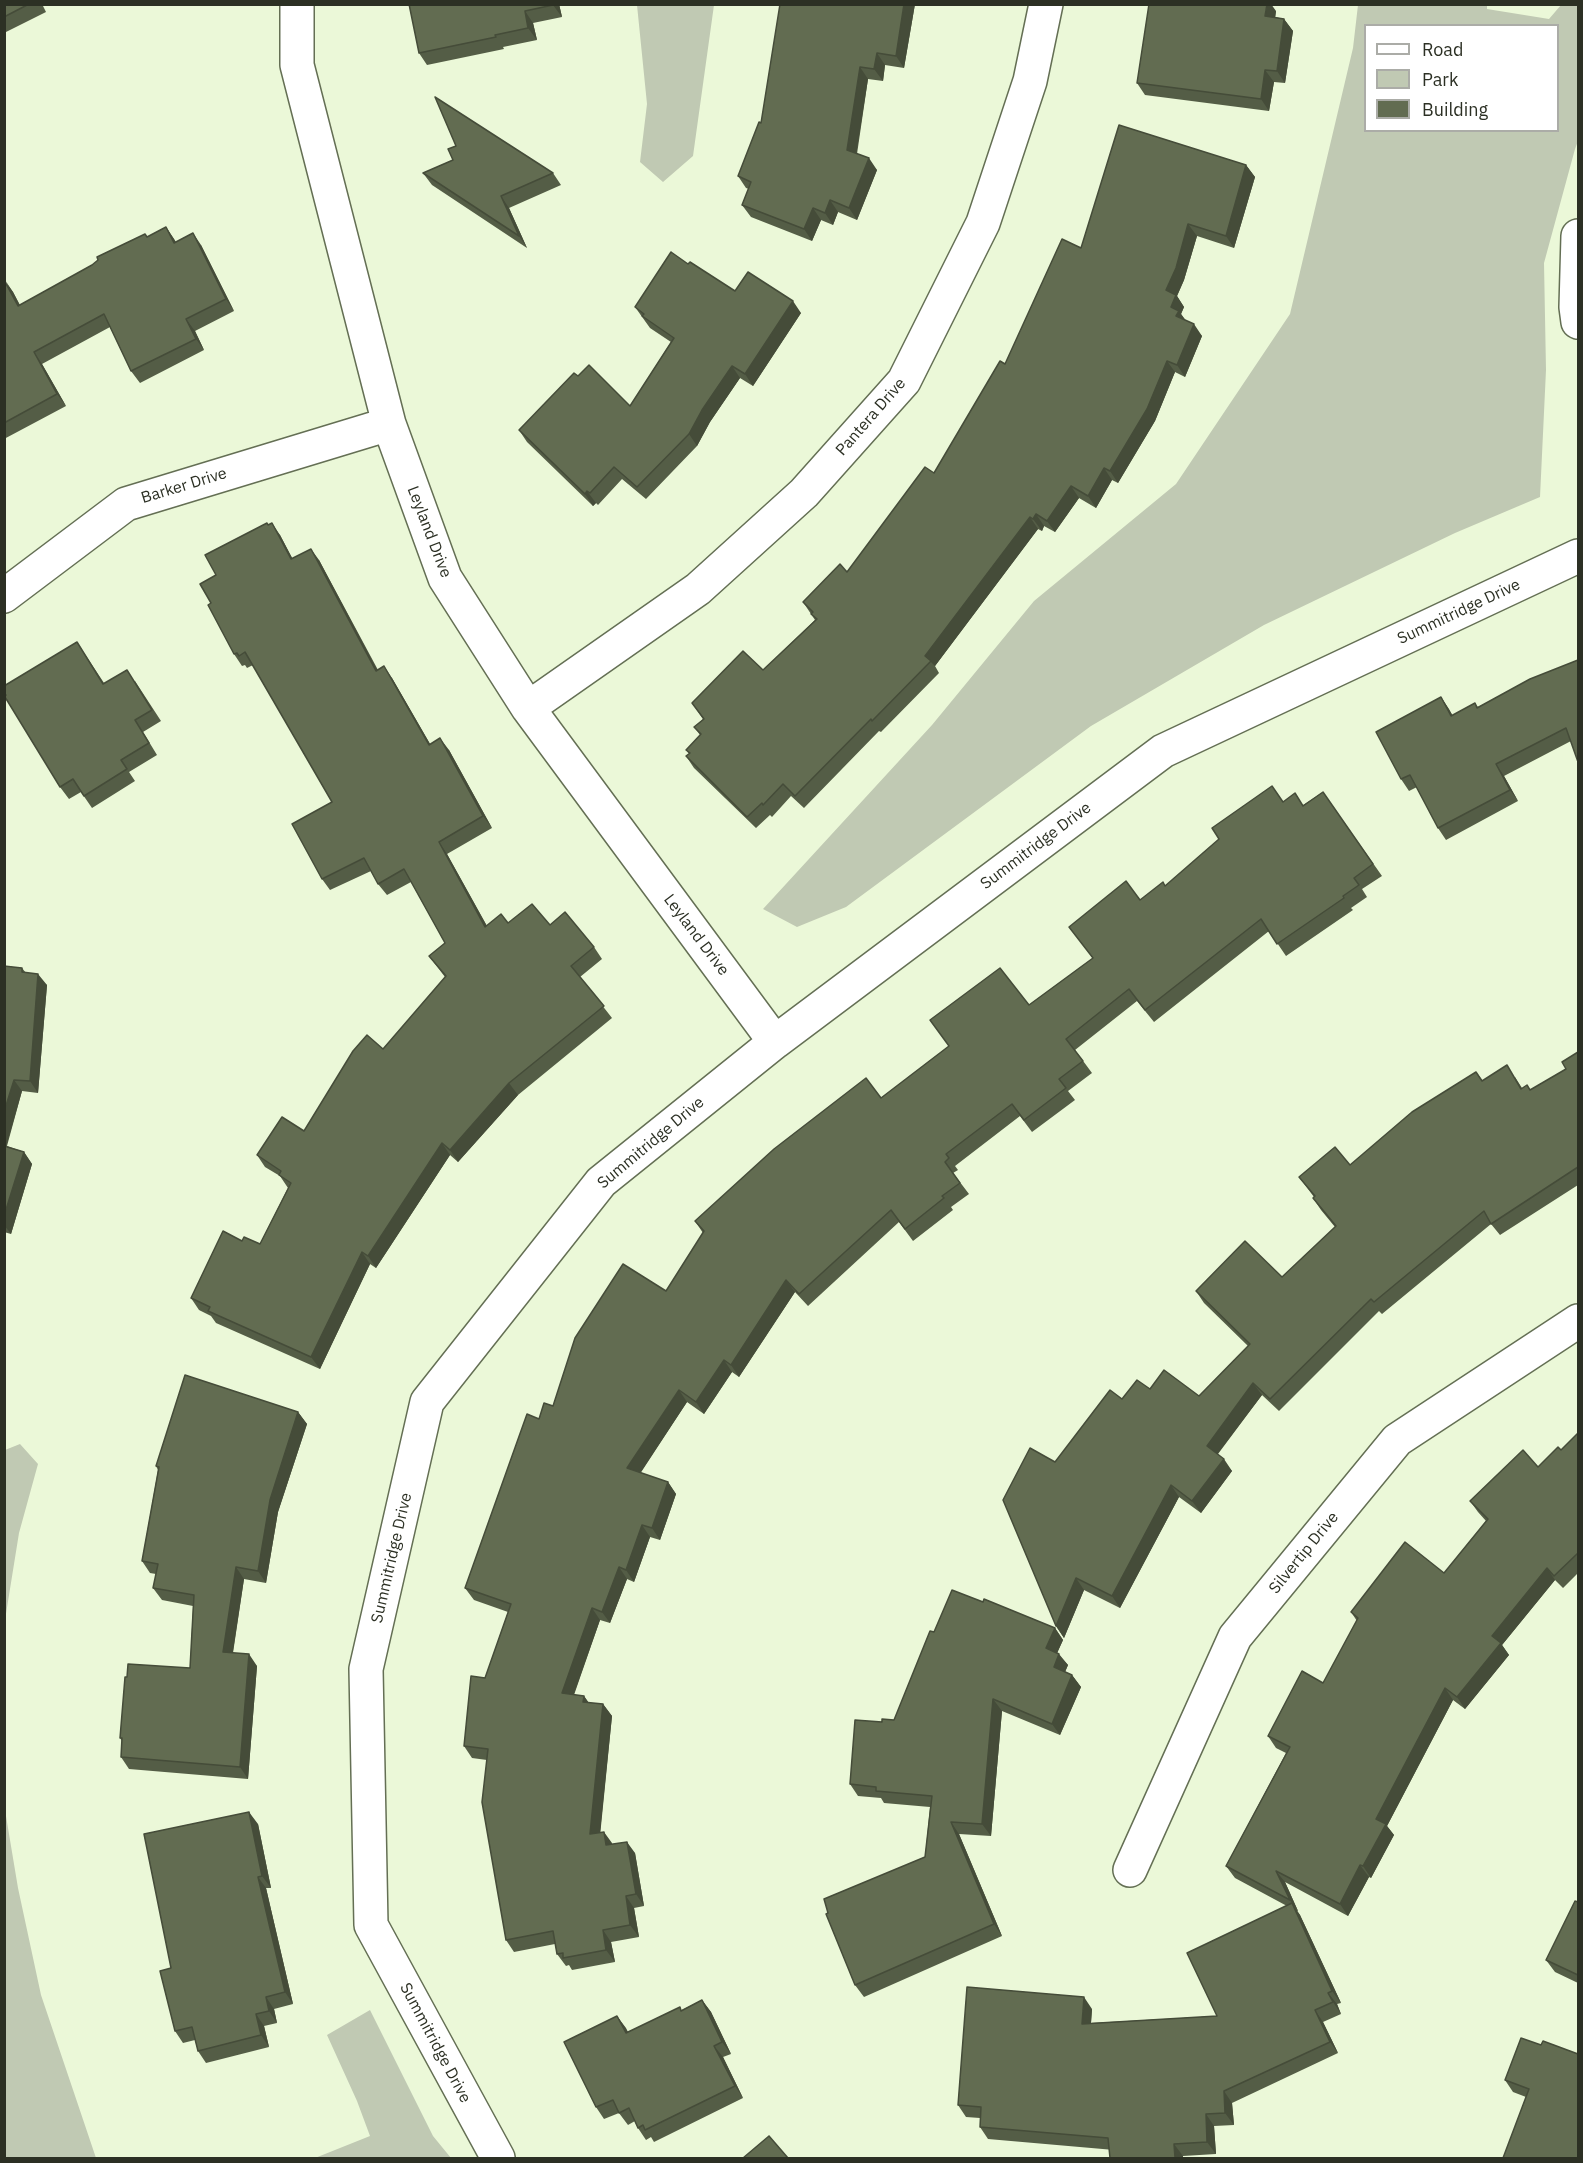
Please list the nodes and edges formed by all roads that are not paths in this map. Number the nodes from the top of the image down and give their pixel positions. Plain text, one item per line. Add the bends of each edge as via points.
1 (297, 4) edge
2 (1046, 4) edge
3 (1578, 236) edge
4 (1578, 322) edge
5 (389, 424) junction
6 (1578, 556) edge
7 (4, 596) edge
8 (528, 708) junction
9 (775, 1042) junction
10 (1578, 1321) edge
11 (1130, 1870) dead end
12 (498, 2158) edge

1 - 5 street, Leyland Drive via 297,65
2 - 8 street, Pantera Drive via 1030,81 983,223 904,381 804,493 698,589
3 - 4 street
5 - 7 street, Barker Drive via 126,504
5 - 8 street, Leyland Drive via 445,578
6 - 9 street, Summitridge Drive via 1162,751
8 - 9 street, Leyland Drive
9 - 12 street, Summitridge Drive via 601,1182 427,1402 366,1670 371,1925
10 - 11 street, Silvertip Drive via 1397,1440 1235,1637

